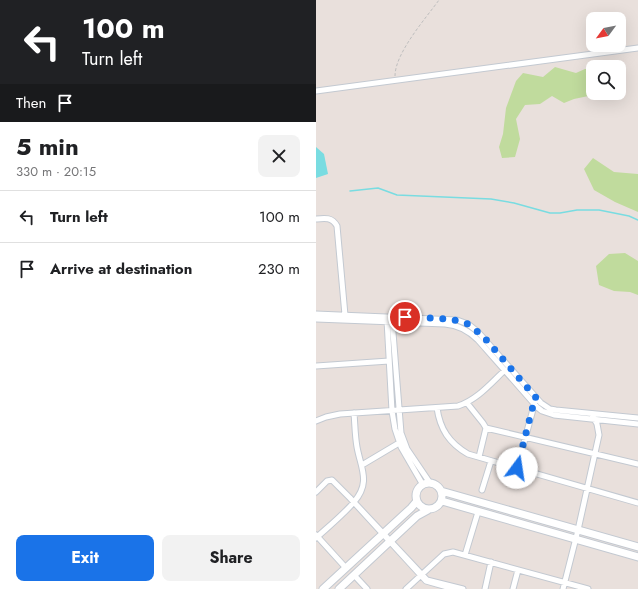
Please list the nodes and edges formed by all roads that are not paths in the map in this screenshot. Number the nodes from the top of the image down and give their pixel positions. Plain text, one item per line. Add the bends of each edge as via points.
1 (638, 48) edge
2 (316, 91) edge
3 (316, 219) edge
4 (316, 314) edge
5 (345, 315) junction
6 (316, 319) edge
7 (390, 320) junction
8 (389, 361) junction
9 (316, 366) edge
10 (505, 370) junction
11 (536, 401) junction
12 (467, 403) junction
13 (437, 408) junction
14 (395, 411) junction
15 (354, 414) junction
16 (590, 414) junction
17 (638, 418) edge
18 (594, 419) junction
19 (316, 421) edge
20 (638, 424) edge
21 (486, 428) junction
22 (524, 437) junction
23 (398, 442) junction
24 (595, 454) junction
25 (479, 457) junction
26 (491, 461) junction
27 (362, 464) junction
28 (638, 464) edge
29 (517, 468) junction
30 (426, 484) junction
31 (587, 488) junction
32 (482, 490) dead end
33 (441, 491) junction
34 (316, 492) edge
35 (353, 501) junction
36 (417, 501) junction
37 (442, 501) junction
38 (638, 503) edge
39 (428, 510) junction
40 (477, 512) junction
41 (578, 530) junction
42 (383, 534) junction
43 (317, 536) edge
44 (575, 540) junction
45 (390, 541) junction
46 (638, 547) edge
47 (463, 554) junction
48 (638, 557) edge
49 (491, 562) junction
50 (346, 568) junction
51 (519, 570) junction
52 (354, 575) junction
53 (421, 575) junction
54 (565, 583) junction
55 (323, 589) edge
56 (339, 589) edge
57 (367, 589) edge
58 (406, 589) edge
59 (454, 589) edge
60 (463, 589) edge
61 (485, 589) edge
62 (514, 589) edge
63 (563, 589) edge
64 (588, 589) edge

1 - 2 street
3 - 5 street via 330,218 337,226
4 - 5 street
5 - 7 street
6 - 7 street
7 - 8 street
7 - 10 street via 463,328 478,340
7 - 11 street via 451,319 468,324 483,336
7 - 14 street
8 - 9 street
8 - 14 street
10 - 11 street
10 - 12 street
11 - 16 street via 550,408
11 - 18 street via 542,411 548,414
11 - 22 street
12 - 13 street
12 - 21 street
13 - 14 street
13 - 25 street via 440,424 448,439 462,451
14 - 15 street
14 - 23 street
14 - 30 street via 405,444
15 - 19 street via 333,415
15 - 27 street via 357,447
16 - 17 street
16 - 18 street
18 - 20 street
18 - 24 street via 598,435
21 - 22 street
21 - 25 street
22 - 24 street
22 - 29 street
23 - 27 street
23 - 30 street
24 - 28 street
24 - 31 street
25 - 26 street
26 - 29 street
26 - 32 street
27 - 35 street via 363,484
29 - 31 street
30 - 33 street via 436,485
30 - 36 street via 417,491
31 - 38 street
31 - 41 street
33 - 37 street
33 - 41 street
34 - 35 street via 327,481 332,480
35 - 42 street
35 - 43 street
36 - 39 street via 421,507
36 - 42 street
37 - 39 street via 435,508
37 - 40 street
39 - 45 street via 417,516
40 - 44 street
40 - 47 street
41 - 44 street
41 - 46 street
42 - 45 street
42 - 50 street
43 - 50 street
44 - 48 street
44 - 54 street
45 - 52 street
45 - 53 street
47 - 49 street
47 - 53 street via 444,554
49 - 51 street
49 - 61 street
50 - 55 street
51 - 54 street
51 - 62 street
52 - 56 street
52 - 57 street
53 - 58 street
53 - 59 street via 428,583
53 - 60 street via 429,581
54 - 63 street
54 - 64 street

